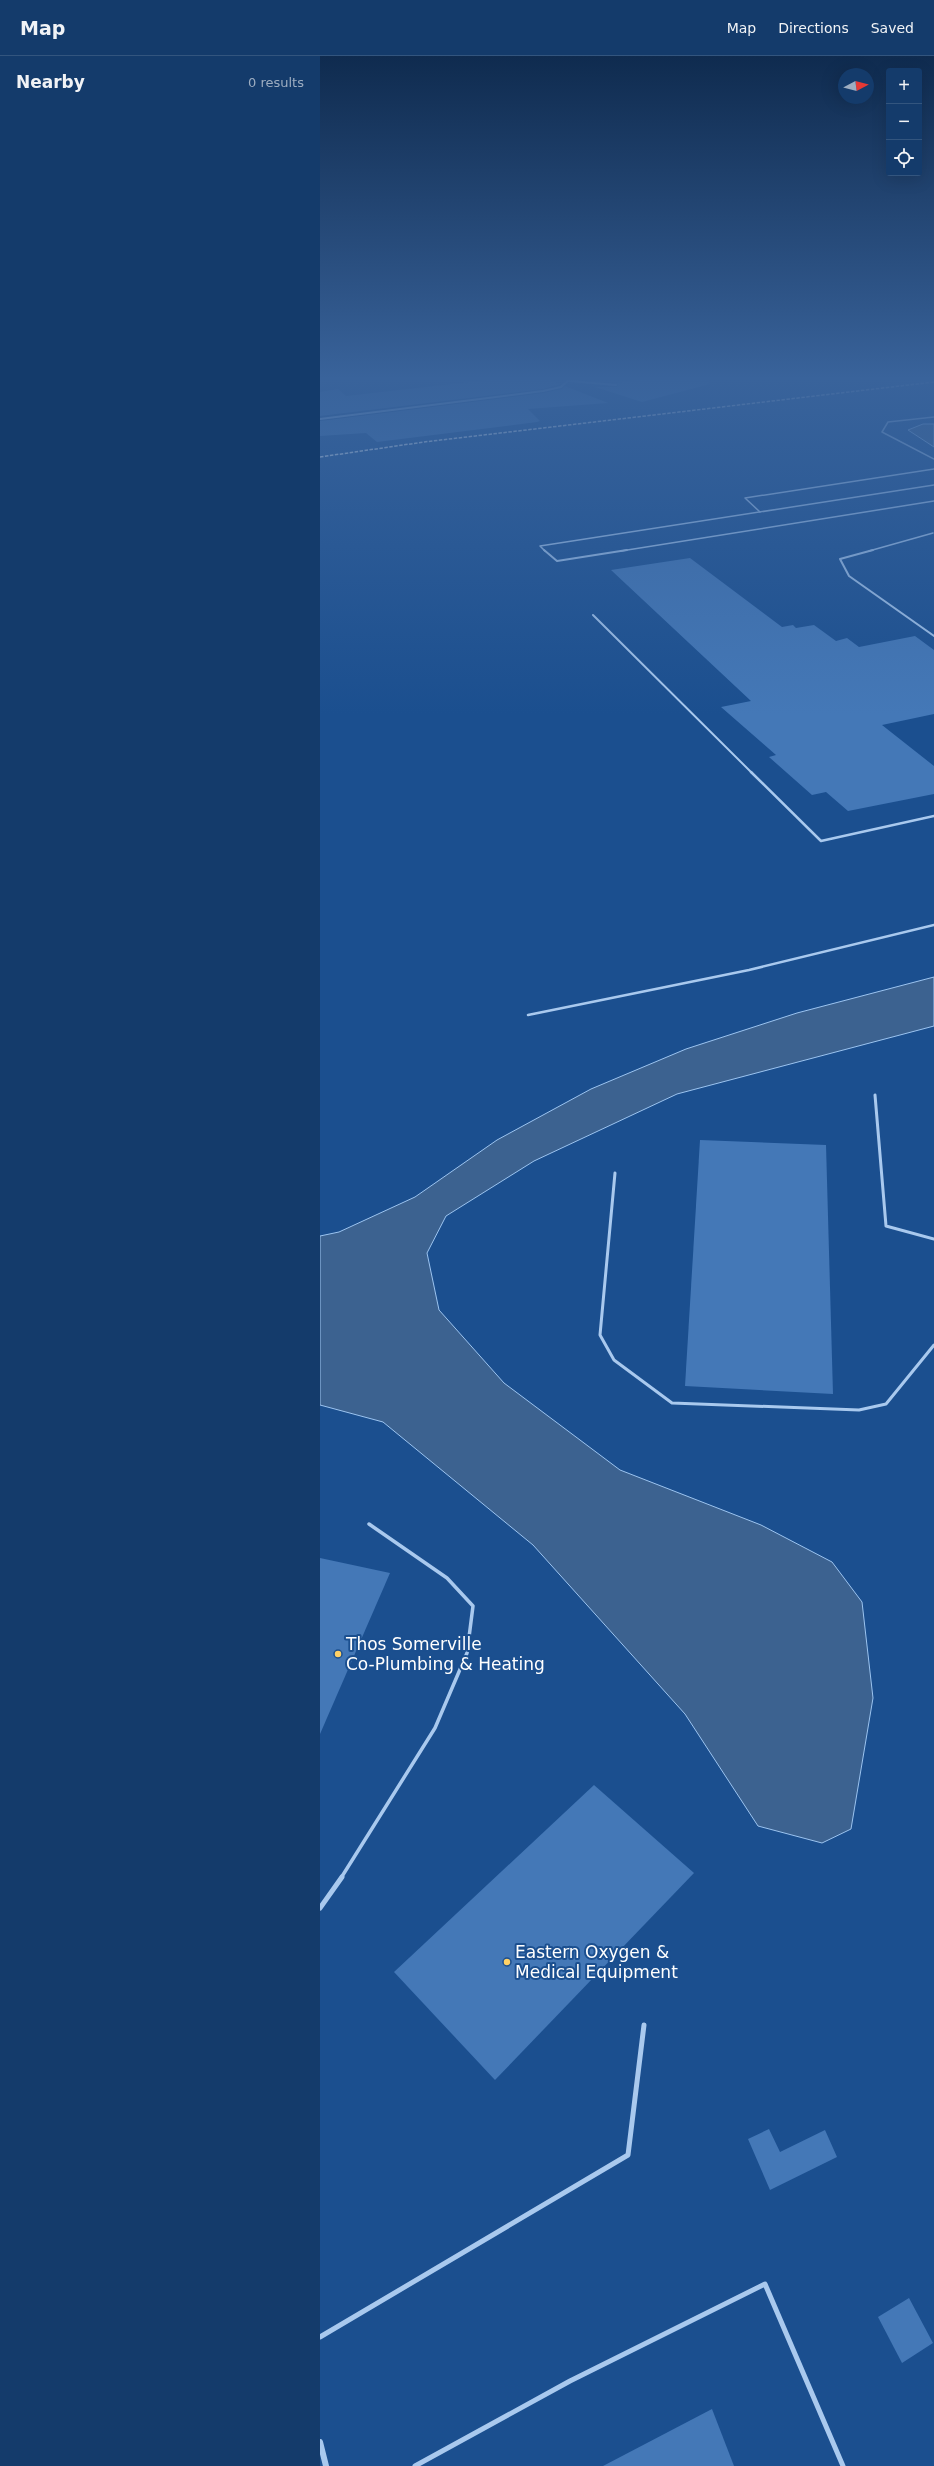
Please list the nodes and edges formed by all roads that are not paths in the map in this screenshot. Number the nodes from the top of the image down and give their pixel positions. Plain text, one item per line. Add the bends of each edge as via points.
1 (799, 489) edge
2 (905, 489) edge
3 (934, 501) edge
4 (760, 512) junction
5 (933, 533) dead end
6 (593, 615) dead end
7 (934, 636) edge
8 (934, 816) edge
9 (934, 926) edge
10 (528, 1015) dead end
11 (875, 1095) dead end
12 (615, 1173) dead end
13 (934, 1239) edge
14 (934, 1345) edge
15 (369, 1524) dead end
16 (320, 1908) edge
17 (644, 2025) dead end
18 (320, 2337) edge
19 (320, 2442) edge
20 (326, 2466) edge
21 (415, 2466) edge
22 (843, 2466) edge

1 - 4 lane via 745,498
2 - 4 lane
3 - 4 lane via 557,561 540,546
5 - 7 lane via 840,559 849,576
6 - 8 lane via 821,842
9 - 10 lane via 749,970
11 - 13 lane via 886,1226
12 - 14 lane via 600,1335 614,1360 672,1402 859,1410 886,1404
15 - 16 lane via 447,1578 473,1606 467,1654 436,1728 353,1861
17 - 18 lane via 628,2155
19 - 20 street
21 - 22 lane via 570,2382 765,2284

